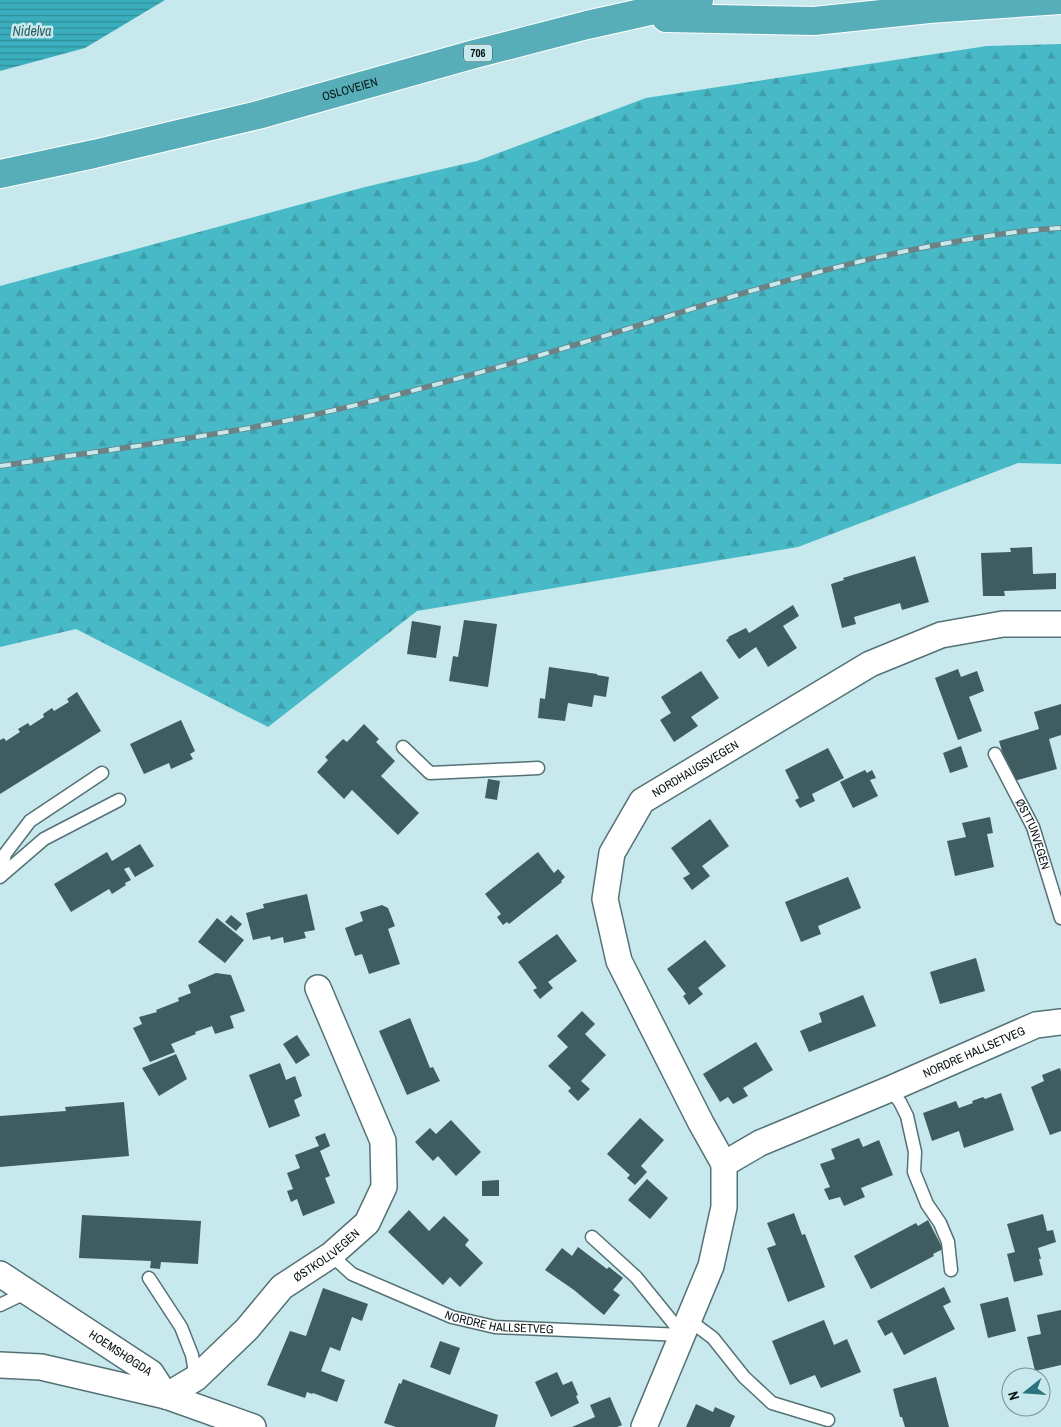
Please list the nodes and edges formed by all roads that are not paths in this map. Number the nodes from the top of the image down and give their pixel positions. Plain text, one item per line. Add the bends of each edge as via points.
1 (699, 0) edge
2 (1061, 0) edge
3 (624, 17) junction
4 (0, 174) edge
5 (1061, 624) edge
6 (403, 747) dead end
7 (995, 754) dead end
8 (538, 768) dead end
9 (102, 773) dead end
10 (119, 800) dead end
11 (0, 877) edge
12 (1061, 918) edge
13 (318, 988) dead end
14 (1061, 1022) edge
15 (890, 1089) junction
16 (724, 1164) junction
17 (592, 1237) dead end
18 (331, 1255) junction
19 (951, 1270) dead end
20 (2, 1277) edge
21 (149, 1278) dead end
22 (27, 1292) junction
23 (0, 1305) edge
24 (686, 1328) junction
25 (0, 1365) edge
26 (196, 1378) junction
27 (166, 1396) junction
28 (828, 1420) dead end
29 (253, 1427) edge
30 (644, 1427) edge

1 - 3 highway, OSLOVEIEN / 706
2 - 3 highway, 706 via 814,21
3 - 4 highway, OSLOVEIEN / 706 via 471,55 258,115
5 - 16 street, NORDHAUGSVEGEN via 1003,624 941,635 870,664 642,801 612,853 606,899 619,961
6 - 8 lane via 430,773
7 - 12 lane, ØSTTUNVEGEN via 1033,827
9 - 11 lane via 30,821 5,854
10 - 11 lane via 44,839
13 - 18 street, ØSTKOLLVEGEN via 383,1141 384,1187 367,1223
14 - 15 street, NORDRE HALLSETVEG via 1036,1025
15 - 16 street, NORDRE HALLSETVEG via 760,1143
15 - 19 lane via 907,1116 915,1152 914,1172 948,1242
16 - 24 street via 724,1207 711,1266
17 - 24 lane
18 - 24 lane, NORDRE HALLSETVEG via 352,1274 378,1286 452,1317 495,1327
18 - 26 street, ØSTKOLLVEGEN via 282,1287 247,1330
20 - 22 street, HOEMSHØGDA
21 - 26 lane via 181,1327 192,1355
22 - 23 lane
22 - 27 street, HOEMSHØGDA via 151,1373
24 - 28 lane via 713,1338 744,1377 772,1403
24 - 30 street
25 - 27 street, HOEMSHØGDA via 41,1367
26 - 27 street, ØSTKOLLVEGEN
27 - 29 street

